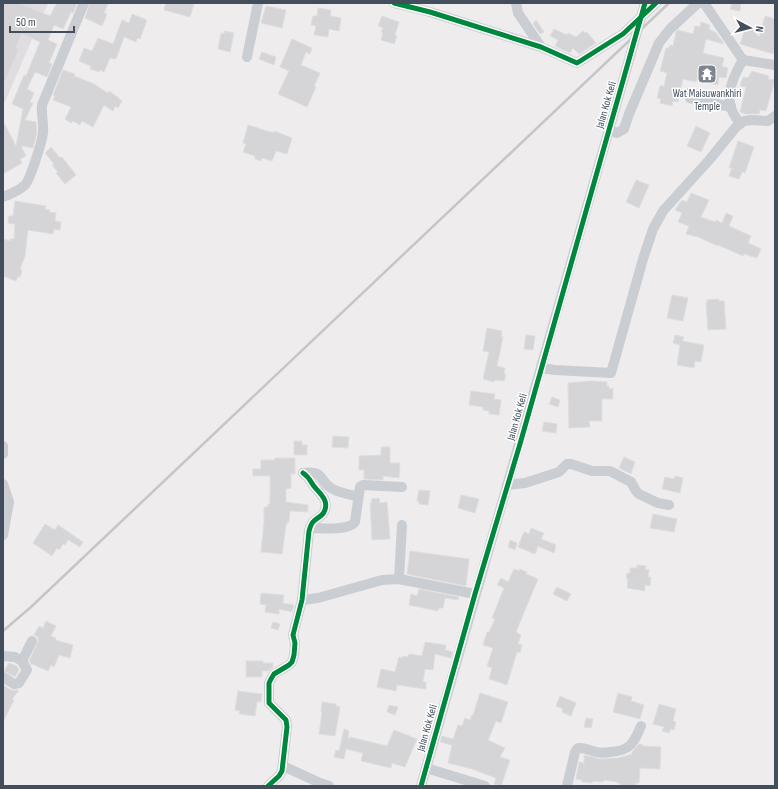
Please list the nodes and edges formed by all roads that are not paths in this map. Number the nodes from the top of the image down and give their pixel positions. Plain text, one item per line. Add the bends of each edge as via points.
1 (84, 3) edge
2 (258, 3) edge
3 (394, 3) edge
4 (516, 3) edge
5 (645, 3) edge
6 (656, 3) edge
7 (698, 3) edge
8 (704, 3) edge
9 (541, 47) junction
10 (247, 57) dead end
11 (744, 60) junction
12 (775, 65) edge
13 (689, 93) dead end
14 (731, 107) junction
15 (775, 116) edge
16 (740, 124) junction
17 (609, 130) junction
18 (3, 197) edge
19 (541, 368) junction
20 (3, 446) edge
21 (3, 454) edge
22 (3, 484) edge
23 (507, 485) junction
24 (402, 487) dead end
25 (358, 497) junction
26 (669, 505) dead end
27 (402, 524) dead end
28 (309, 531) junction
29 (3, 536) edge
30 (399, 578) junction
31 (475, 594) junction
32 (302, 600) junction
33 (32, 641) dead end
34 (3, 656) edge
35 (22, 661) junction
36 (3, 677) edge
37 (641, 726) dead end
38 (282, 766) junction
39 (426, 768) junction
40 (268, 786) edge
41 (329, 786) edge
42 (421, 786) edge
43 (485, 786) edge
44 (566, 786) edge

1 - 18 street via 42,105 43,131 28,181 20,189
2 - 10 street
3 - 9 street
4 - 9 street via 518,13
5 - 17 street, Jalan Kok Keli, bridge
6 - 9 street via 623,34 577,63
7 - 17 street via 670,29 659,44 624,128 617,132
8 - 11 street
11 - 12 street
11 - 14 street via 732,81
13 - 14 street via 690,98
14 - 16 street
15 - 16 street via 768,121 751,120
16 - 19 street via 663,211 658,220 643,259 611,373
17 - 19 street, Jalan Kok Keli
19 - 23 street, Jalan Kok Keli
20 - 21 street
22 - 29 street via 9,502
23 - 26 street via 526,483 559,472 571,464 592,471 610,471 631,482 639,494
23 - 31 street, Jalan Kok Keli
24 - 25 street via 363,485
25 - 28 street via 353,525 313,528
25 - 28 street via 332,489 318,473 303,473 310,477 326,505 325,511 312,522
27 - 30 street
28 - 32 street
30 - 31 street
30 - 32 street
31 - 39 street, Jalan Kok Keli
32 - 38 street via 293,635 295,643 292,662 274,674 269,684 270,703 286,720
33 - 35 street
34 - 35 street via 15,657
35 - 36 street via 27,670 19,683 12,683
37 - 44 street via 636,740 619,752 599,753 578,748
38 - 40 street via 279,776
38 - 41 street
39 - 42 street, Jalan Kok Keli
39 - 43 street

